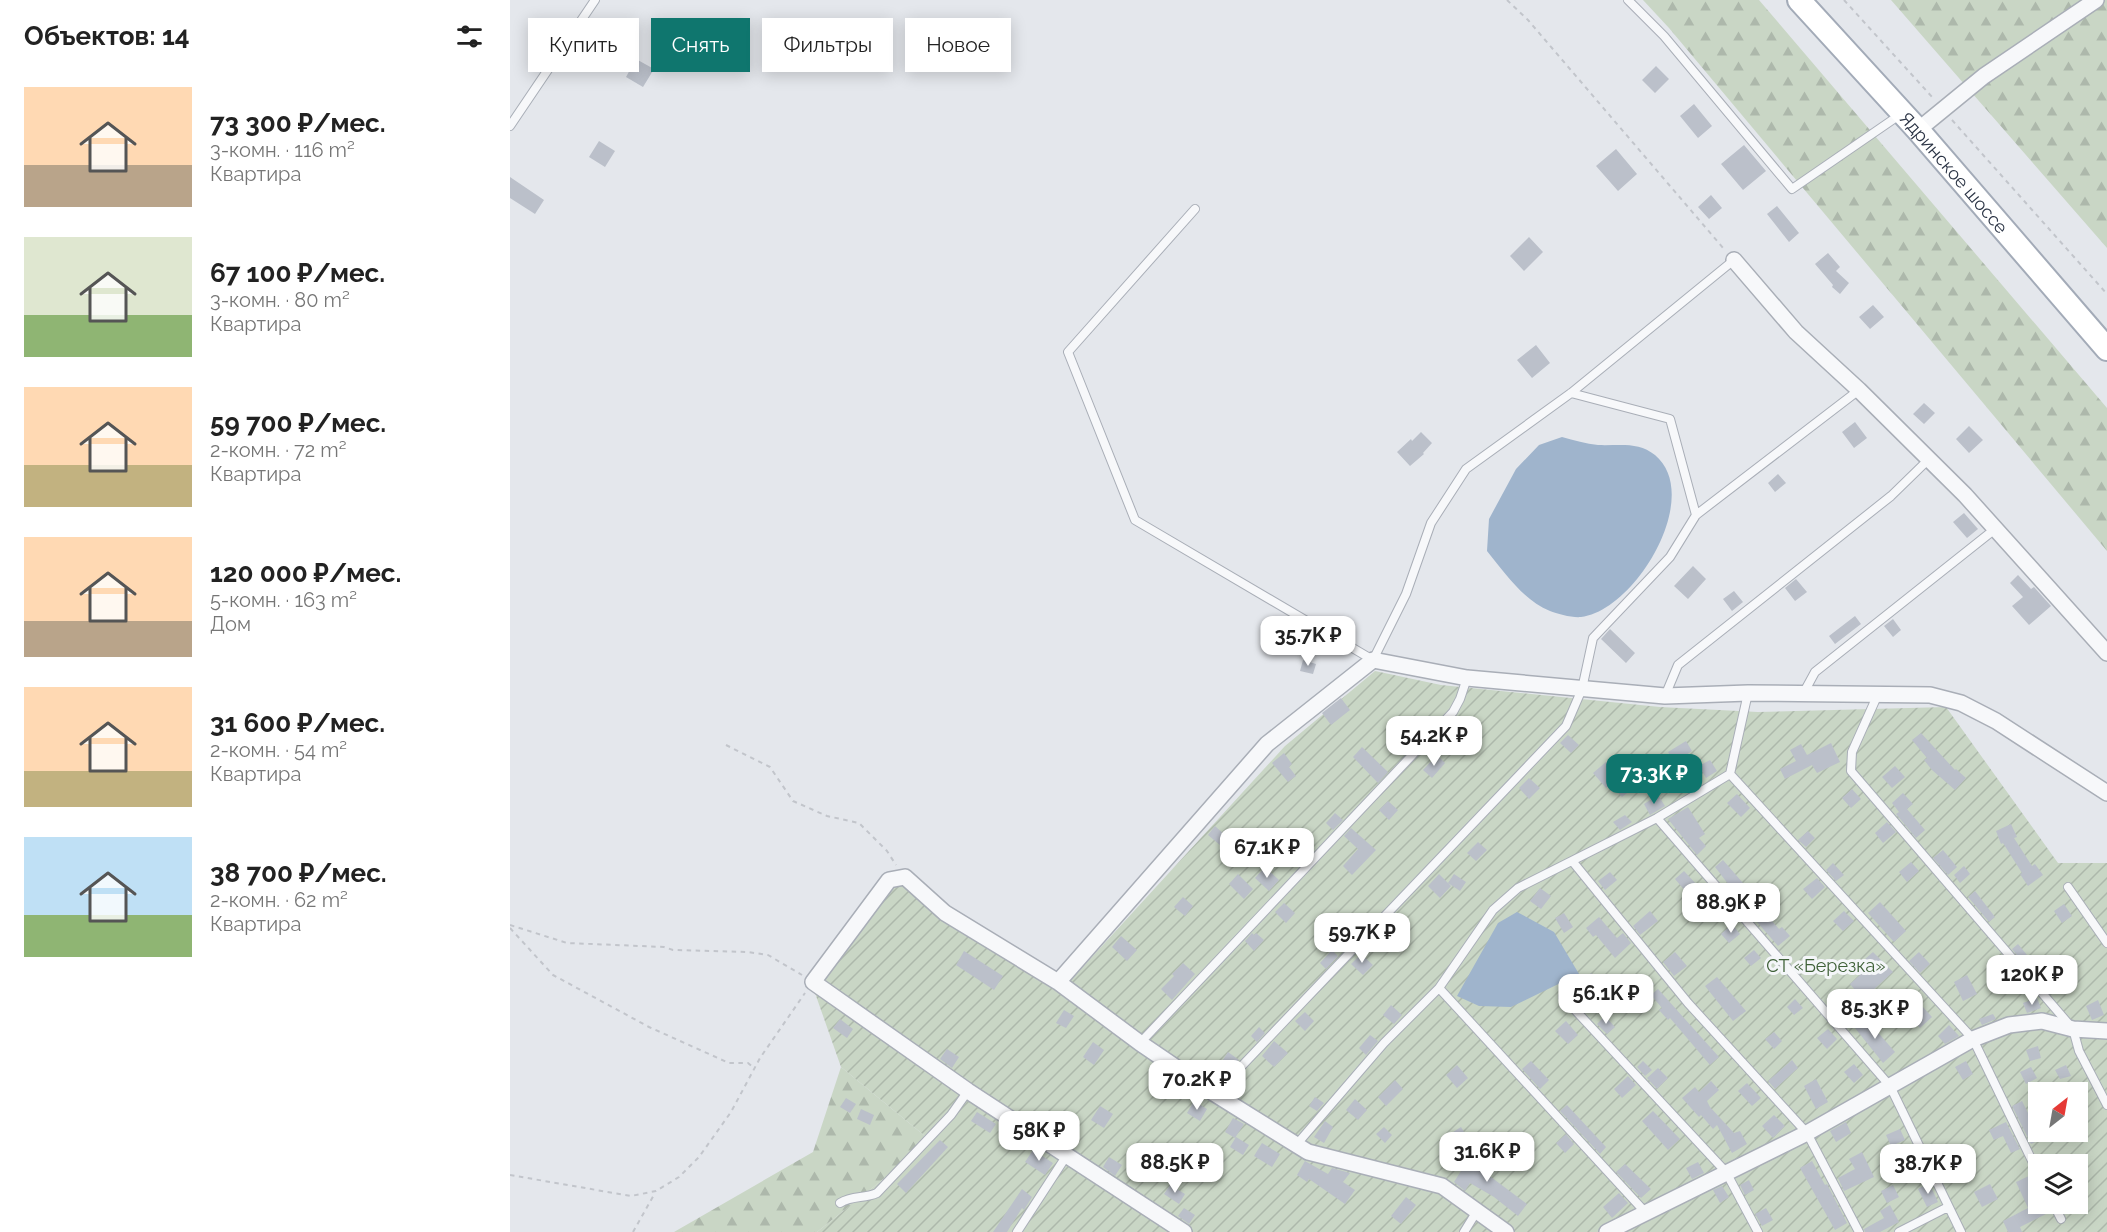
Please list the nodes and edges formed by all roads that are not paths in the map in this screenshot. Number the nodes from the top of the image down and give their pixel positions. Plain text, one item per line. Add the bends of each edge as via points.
1 (595, 0) edge
2 (1628, 0) edge
3 (1799, 0) edge
4 (2096, 0) edge
5 (1903, 113) junction
6 (510, 126) edge
7 (1918, 130) junction
8 (1195, 209) dead end
9 (1734, 260) joint
10 (2107, 349) edge
11 (1859, 390) junction
12 (1571, 393) junction
13 (1928, 460) junction
14 (1696, 515) junction
15 (1995, 529) junction
16 (2107, 653) edge
17 (1373, 660) junction
18 (1467, 678) junction
19 (1582, 689) junction
20 (1748, 693) junction
21 (1803, 693) junction
22 (1878, 694) junction
23 (1665, 696) junction
24 (1730, 774) junction
25 (2107, 793) edge
26 (1657, 818) junction
27 (1573, 862) junction
28 (2068, 887) dead end
29 (2107, 943) edge
30 (1058, 982) junction
31 (1439, 988) junction
32 (1563, 997) dead end
33 (2073, 1029) junction
34 (2107, 1032) edge
35 (1973, 1039) junction
36 (1140, 1043) junction
37 (1890, 1086) junction
38 (968, 1091) junction
39 (1215, 1094) junction
40 (2107, 1106) edge
41 (1807, 1133) junction
42 (1297, 1144) junction
43 (2029, 1154) edge
44 (1067, 1155) junction
45 (1726, 1172) junction
46 (840, 1203) dead end
47 (1948, 1207) junction
48 (1478, 1211) junction
49 (1646, 1213) junction
50 (2058, 1214) edge
51 (2061, 1219) dead end
52 (1017, 1232) edge
53 (1184, 1232) edge
54 (1464, 1232) edge
55 (1506, 1232) edge
56 (1607, 1232) edge
57 (1758, 1232) edge
58 (1859, 1232) edge
59 (1899, 1232) edge
60 (1961, 1232) edge

1 - 6 lane
2 - 5 lane via 1664,36 1792,189
3 - 5 main road, Ядринское шоссе
4 - 7 street via 1984,76
5 - 7 main road, Ядринское шоссе
7 - 10 main road, Ядринское шоссе
8 - 17 lane via 1068,352 1135,520
9 - 11 street via 1796,332
9 - 12 lane
11 - 13 street
11 - 14 lane
12 - 14 lane via 1670,419
12 - 17 lane via 1466,469 1431,523 1406,594
13 - 15 street
13 - 23 lane via 1891,496 1678,665
14 - 19 lane via 1670,557 1593,638
15 - 16 street
15 - 21 lane via 1815,672
17 - 18 street
17 - 30 street via 1268,744
18 - 19 street
18 - 36 lane via 1453,712
19 - 23 street
19 - 39 lane via 1566,726
20 - 21 street
20 - 23 street
20 - 24 lane
21 - 22 street
22 - 25 street via 1930,694 1961,703
22 - 33 lane via 1852,752 1851,771
24 - 26 lane
24 - 35 lane
26 - 27 lane
26 - 37 lane
27 - 31 lane via 1518,888 1493,910
27 - 41 lane via 1688,1003
28 - 29 lane
30 - 36 street
30 - 38 street via 945,913 905,877 889,880 813,981
31 - 42 lane via 1384,1043
31 - 49 lane
32 - 45 lane
33 - 34 street
33 - 35 street via 2042,1021 2009,1026
33 - 40 lane via 2079,1051
35 - 37 street
35 - 43 lane
36 - 39 street
37 - 41 street
37 - 47 lane
38 - 44 street
38 - 46 lane via 951,1115 877,1193
39 - 42 street
41 - 45 street
41 - 58 lane
42 - 48 street via 1308,1152 1442,1186
44 - 52 lane
44 - 53 street
45 - 49 street
45 - 57 lane
47 - 59 lane
47 - 60 lane
48 - 54 lane
48 - 55 street
49 - 56 street
50 - 51 lane

